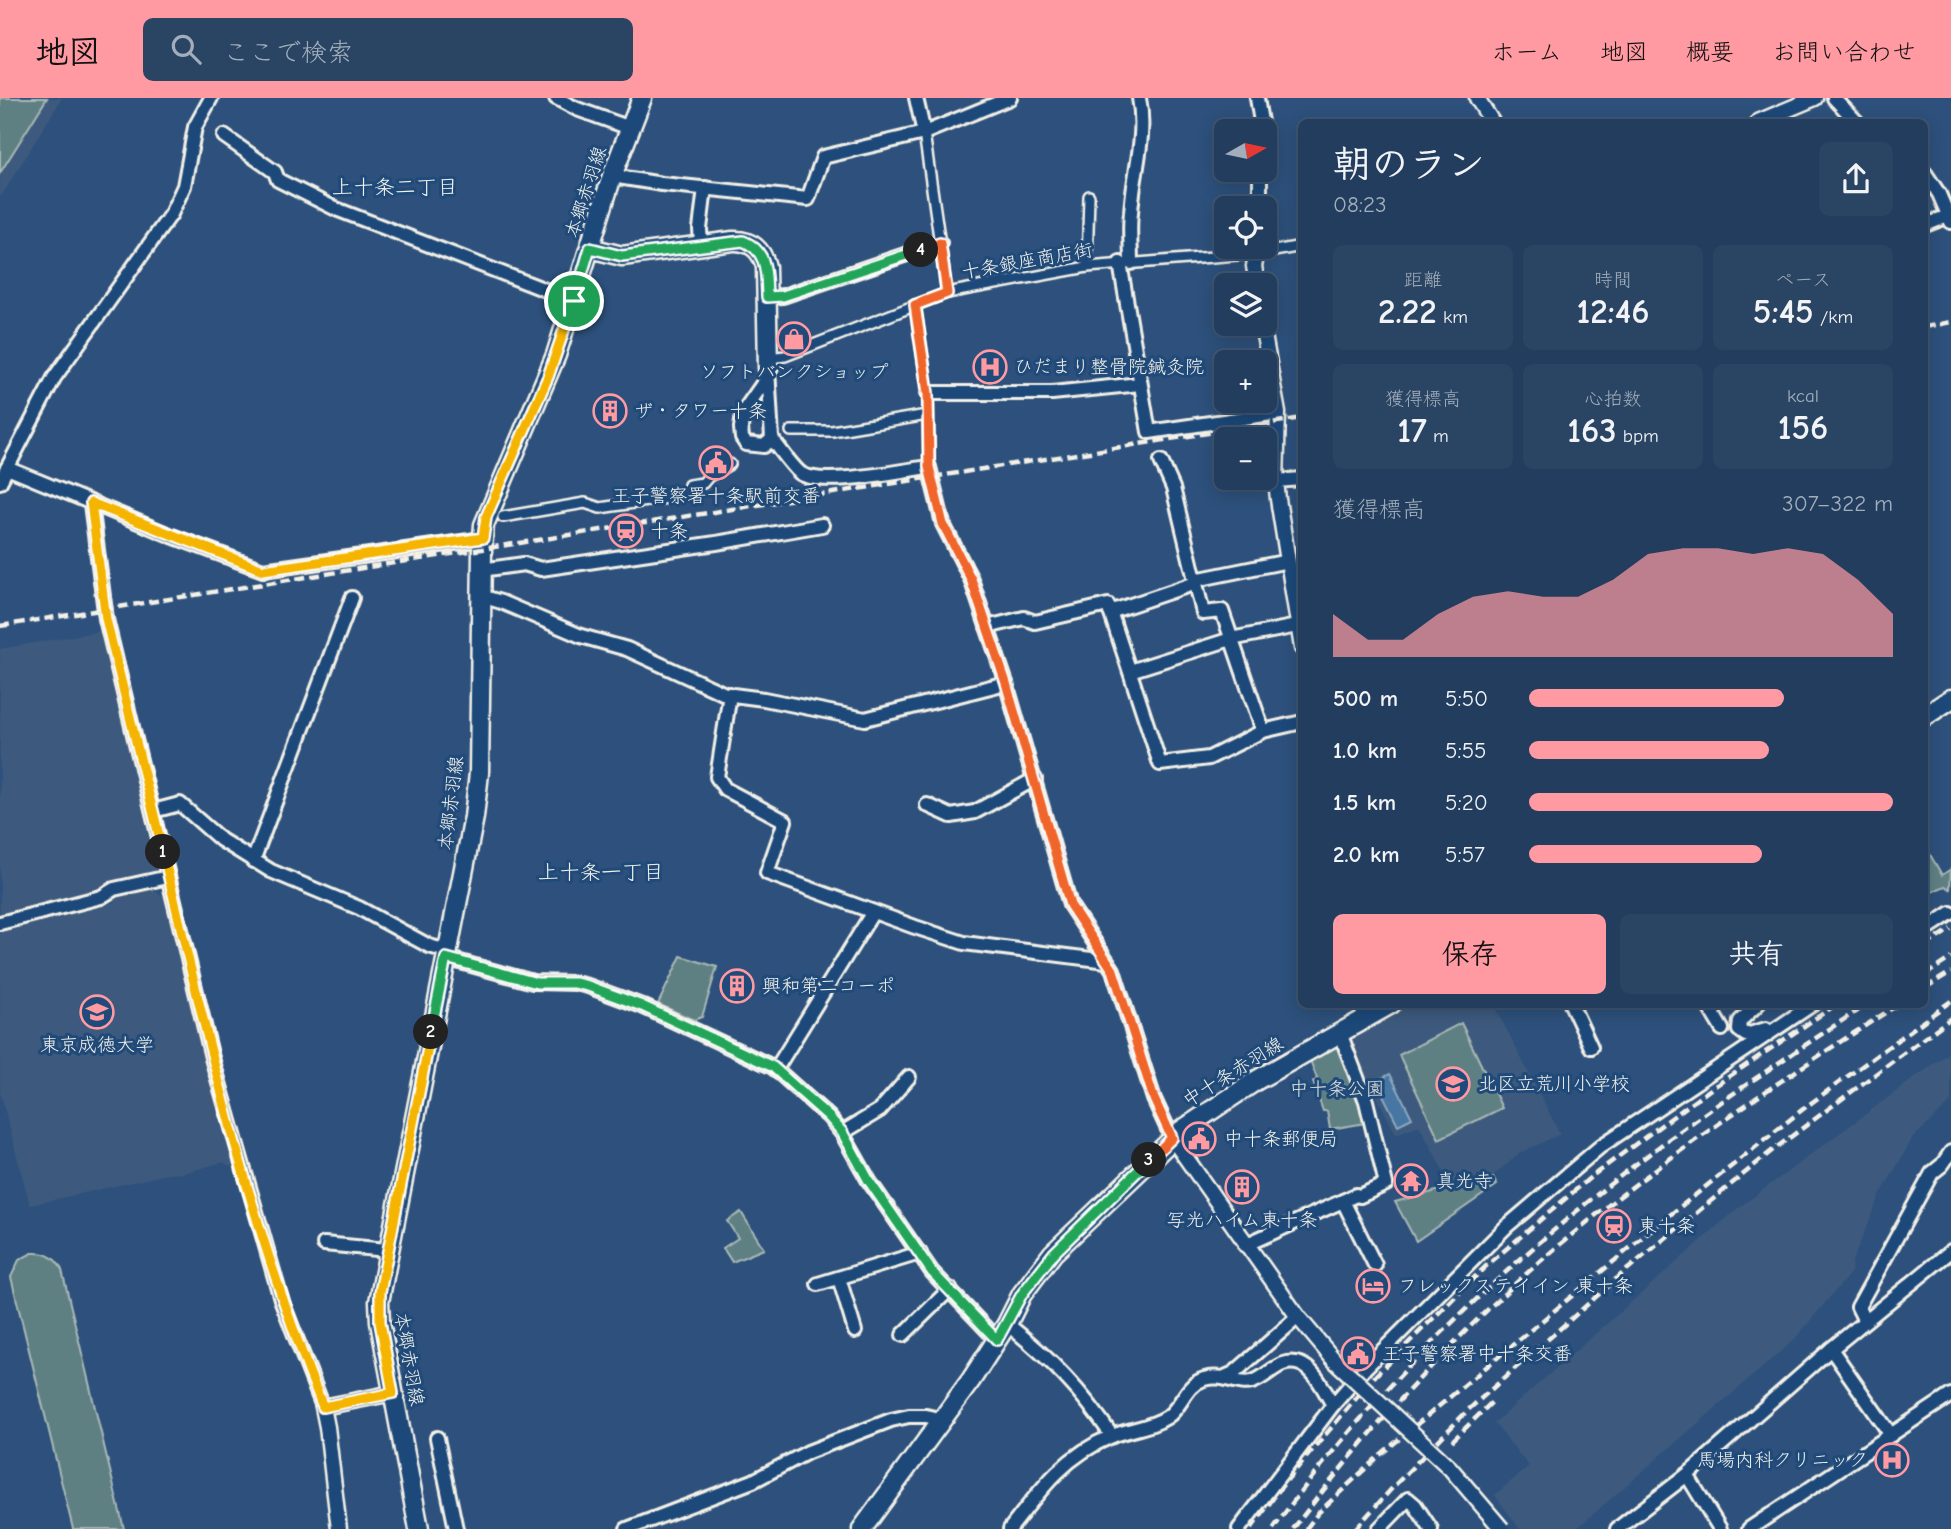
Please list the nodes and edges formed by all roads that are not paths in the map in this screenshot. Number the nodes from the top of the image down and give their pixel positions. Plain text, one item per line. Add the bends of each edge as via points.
1 (211, 98) edge
2 (556, 98) edge
3 (642, 98) edge
4 (916, 98) edge
5 (1010, 98) edge
6 (1139, 98) edge
7 (1256, 98) edge
8 (1477, 98) edge
9 (1815, 98) edge
10 (1834, 98) edge
11 (1260, 119) edge
12 (1490, 119) edge
13 (1765, 119) edge
14 (1854, 119) edge
15 (630, 128) junction
16 (924, 134) junction
17 (224, 136) dead end
18 (612, 176) junction
19 (1928, 178) edge
20 (705, 188) junction
21 (1089, 196) dead end
22 (1950, 219) edge
23 (1928, 224) edge
24 (940, 243) junction
25 (701, 246) junction
26 (1298, 246) edge
27 (590, 248) junction
28 (1277, 248) edge
29 (1214, 254) edge
30 (1126, 263) junction
31 (1087, 267) junction
32 (947, 293) junction
33 (767, 297) junction
34 (574, 301) junction
35 (915, 305) junction
36 (1264, 336) edge
37 (768, 363) junction
38 (1140, 384) junction
39 (928, 393) junction
40 (1278, 413) junction
41 (928, 415) junction
42 (791, 431) dead end
43 (772, 439) junction
44 (1277, 447) edge
45 (1161, 461) dead end
46 (730, 464) dead end
47 (929, 467) junction
48 (7, 468) junction
49 (1298, 479) edge
50 (1277, 481) edge
51 (0, 482) edge
52 (1277, 488) edge
53 (91, 503) junction
54 (503, 517) dead end
55 (822, 525) dead end
56 (483, 538) junction
57 (1288, 561) junction
58 (481, 570) junction
59 (1196, 582) junction
60 (481, 596) junction
61 (352, 597) dead end
62 (1110, 612) junction
63 (1298, 615) edge
64 (1298, 626) edge
65 (987, 627) junction
66 (1231, 639) junction
67 (1130, 671) junction
68 (1006, 683) junction
69 (730, 694) junction
70 (1951, 699) edge
71 (1928, 714) edge
72 (1298, 723) edge
73 (1264, 731) junction
74 (1035, 779) junction
75 (928, 805) dead end
76 (153, 811) junction
77 (253, 860) junction
78 (169, 877) junction
79 (873, 912) junction
80 (1951, 913) edge
81 (0, 923) edge
82 (1928, 928) edge
83 (446, 954) junction
84 (1107, 961) junction
85 (1385, 1008) edge
86 (1573, 1008) edge
87 (1709, 1008) edge
88 (1754, 1008) edge
89 (1807, 1008) edge
90 (1783, 1023) junction
91 (1721, 1029) dead end
92 (1340, 1033) junction
93 (1591, 1047) dead end
94 (776, 1069) junction
95 (909, 1077) dead end
96 (842, 1132) junction
97 (1172, 1138) junction
98 (1951, 1152) edge
99 (1942, 1165) junction
100 (1951, 1176) edge
101 (1343, 1200) junction
102 (324, 1244) dead end
103 (1245, 1245) junction
104 (387, 1250) junction
105 (1951, 1251) edge
106 (920, 1253) junction
107 (1375, 1265) dead end
108 (839, 1278) junction
109 (818, 1284) dead end
110 (950, 1289) junction
111 (1297, 1317) junction
112 (1865, 1321) junction
113 (1007, 1324) junction
114 (855, 1331) dead end
115 (903, 1335) dead end
116 (997, 1340) junction
117 (1831, 1349) junction
118 (1225, 1377) junction
119 (393, 1393) junction
120 (1951, 1395) edge
121 (1333, 1405) junction
122 (323, 1407) junction
123 (943, 1420) junction
124 (1891, 1435) junction
125 (1112, 1436) junction
126 (437, 1437) dead end
127 (1687, 1475) junction
128 (339, 1529) edge
129 (419, 1529) edge
130 (456, 1529) edge
131 (627, 1529) edge
132 (862, 1529) edge
133 (1010, 1529) edge
134 (1239, 1529) edge
135 (1380, 1529) edge
136 (1431, 1529) edge
137 (1502, 1529) edge
138 (1617, 1529) edge
139 (1720, 1529) edge
140 (1749, 1529) edge

1 - 48 street via 195,127 184,186 171,214 54,379
2 - 15 street
3 - 15 main road, 本郷赤羽線
4 - 16 street
5 - 16 street
6 - 30 street via 1142,113
7 - 11 street
8 - 12 street
9 - 13 street
10 - 14 street
15 - 18 main road, 本郷赤羽線
16 - 20 street via 822,157 808,199
16 - 24 street
17 - 34 street via 275,172 278,180 335,209
18 - 20 street
18 - 27 main road, 本郷赤羽線
19 - 22 street
20 - 25 street
21 - 31 street
22 - 23 street
24 - 32 street
24 - 33 street via 783,296
25 - 27 main road via 622,256
25 - 33 main road via 743,241 756,248 766,267
26 - 28 street, 十条銀座商店街
27 - 34 main road, 本郷赤羽線
29 - 30 street, 十条銀座商店街
30 - 31 street, 十条銀座商店街
30 - 38 street
31 - 32 street, 十条銀座商店街
32 - 35 street, 十条銀座商店街
33 - 37 main road
34 - 56 main road, 本郷赤羽線 via 548,377 486,517
35 - 37 street, 十条銀座商店街
35 - 39 street
36 - 40 street
37 - 43 street
37 - 43 street via 764,382 743,412 741,428 746,444 764,446
38 - 39 street via 1052,393
38 - 40 street via 1149,432
39 - 41 street
40 - 44 street
41 - 42 street via 832,431
41 - 47 street
43 - 47 street via 801,473 810,477 837,479
45 - 59 street via 1173,488
46 - 54 street via 703,483 689,485 688,495 600,508 585,503
47 - 65 street via 943,524 971,579
48 - 51 street
48 - 53 street
49 - 50 street
52 - 57 street
53 - 56 street via 263,570
53 - 76 street via 106,619
55 - 58 street via 541,569 524,564
56 - 58 main road, 本郷赤羽線
57 - 59 street
57 - 63 street
58 - 60 main road, 本郷赤羽線
59 - 62 street
59 - 66 street via 1203,613 1222,611
60 - 69 street via 627,649
60 - 83 main road, 本郷赤羽線 via 477,795
61 - 77 street
62 - 65 street via 1108,606
62 - 67 street
64 - 66 street
65 - 68 street
66 - 67 street
66 - 73 street
67 - 73 street via 1160,764 1209,758
68 - 69 street via 865,719
68 - 74 street
69 - 79 street via 717,777 725,789 785,821 767,873
70 - 71 main road
72 - 73 street
74 - 75 street via 975,812 951,816
74 - 84 street via 1070,905
76 - 77 street via 180,804 221,840
76 - 78 street
77 - 83 street
78 - 81 street
78 - 122 street via 245,1181 281,1299
79 - 84 street via 964,943
79 - 94 street
80 - 82 street
83 - 94 street via 537,983 588,986 642,1006
83 - 104 main road, 本郷赤羽線
84 - 97 street
85 - 92 main road, 中十条赤羽線
86 - 93 street
87 - 91 street
88 - 90 street via 1740,1021 1740,1030 1746,1035
89 - 90 street
90 - 121 street via 1557,1181 1467,1265
92 - 97 main road, 中十条赤羽線 via 1218,1104
92 - 101 street via 1366,1101 1386,1184
94 - 96 street
95 - 96 street via 880,1110
96 - 106 street via 869,1181
97 - 103 street
97 - 113 main road, 中十条赤羽線 via 1054,1253 1022,1294
98 - 99 street
99 - 100 street
99 - 112 street via 1932,1173 1858,1307
101 - 103 street
101 - 107 street
102 - 104 street
103 - 111 street
104 - 119 main road, 本郷赤羽線 via 379,1312
105 - 112 street
106 - 108 street
106 - 110 street
108 - 109 street
108 - 114 street
110 - 115 street
110 - 116 street
111 - 118 street
111 - 137 street, bridge via 1335,1362 1450,1468
112 - 117 street
113 - 116 main road, 中十条赤羽線
113 - 125 street via 1068,1378
116 - 123 main road, 中十条赤羽線
117 - 124 street
117 - 127 street
118 - 121 street via 1252,1382 1284,1363 1298,1363 1309,1369
118 - 125 street via 1193,1385 1169,1416
119 - 122 street
119 - 129 main road, 本郷赤羽線
120 - 124 street
121 - 134 street
122 - 128 street
123 - 131 street via 926,1416 891,1420 808,1452 753,1481
123 - 132 main road, 中十条赤羽線
124 - 140 street
125 - 133 street via 1055,1472
126 - 130 street
127 - 138 street
127 - 139 street
135 - 136 street via 1408,1499

